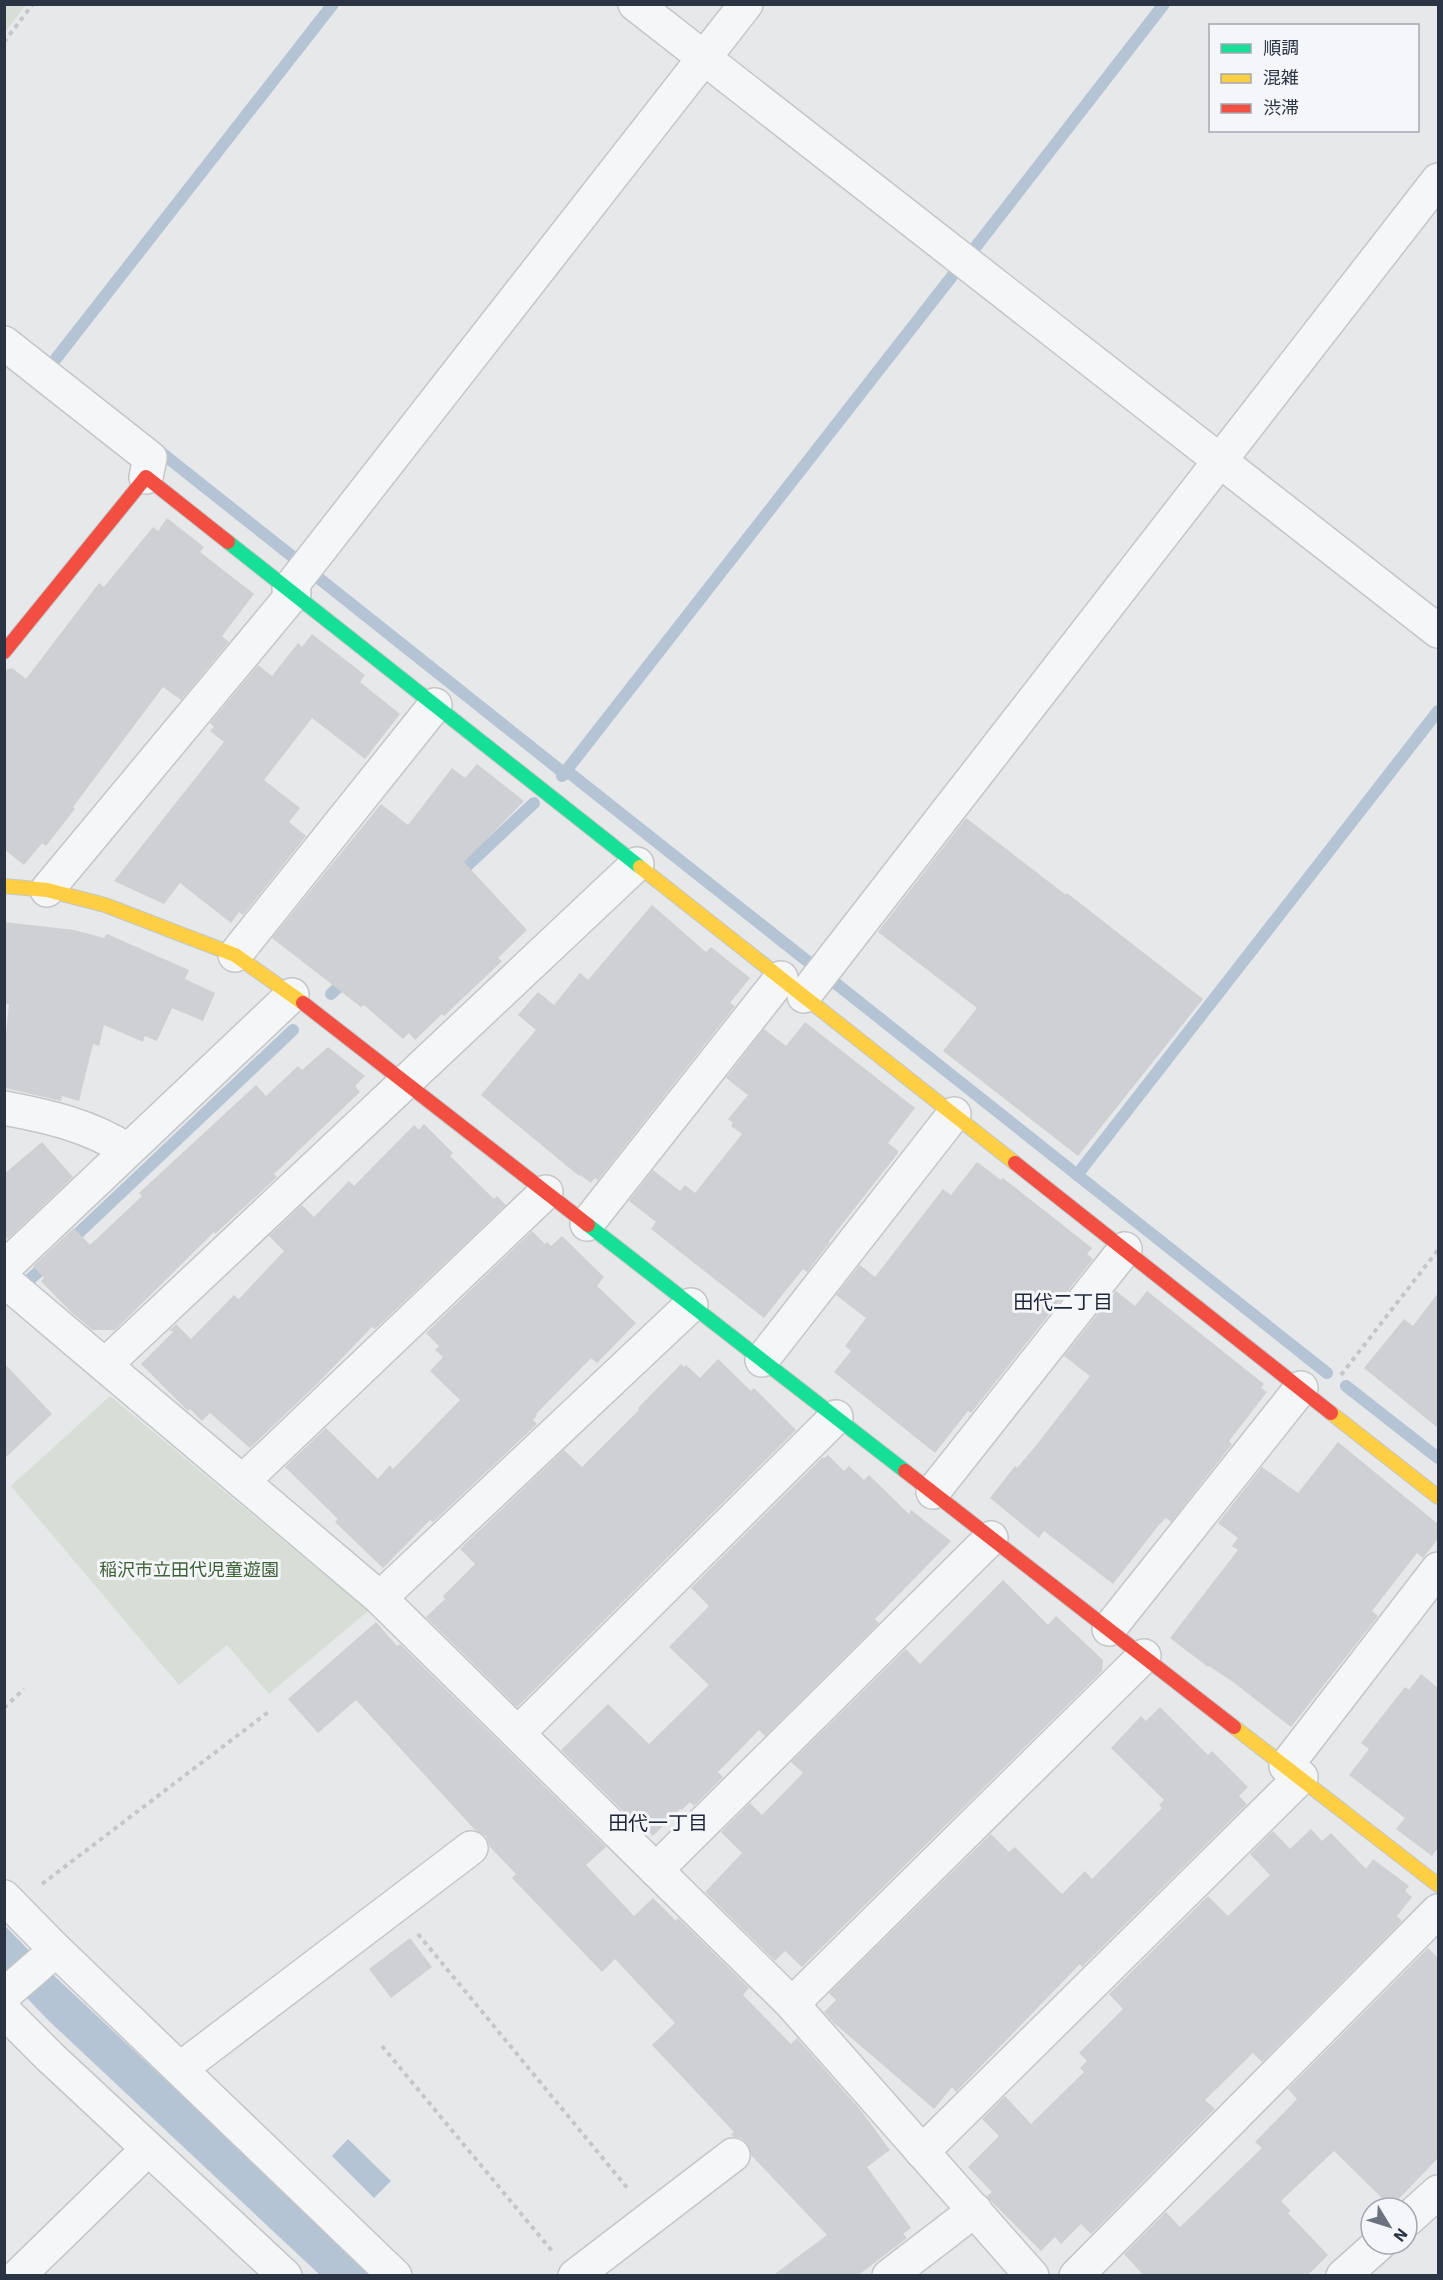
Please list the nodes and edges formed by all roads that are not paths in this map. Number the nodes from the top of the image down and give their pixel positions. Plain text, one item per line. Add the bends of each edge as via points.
1 (635, 4) edge
2 (746, 4) edge
3 (704, 58) junction
4 (1438, 180) edge
5 (4, 343) edge
6 (1220, 460) junction
7 (146, 477) junction
8 (291, 591) junction
9 (1438, 632) edge
10 (4, 652) edge
11 (435, 705) junction
12 (637, 864) junction
13 (4, 886) edge
14 (47, 890) junction
15 (235, 955) junction
16 (793, 987) junction
17 (292, 994) junction
18 (404, 1083) junction
19 (4, 1108) edge
20 (954, 1114) junction
21 (128, 1150) junction
22 (546, 1192) junction
23 (587, 1224) junction
24 (1125, 1249) junction
25 (4, 1268) edge
26 (4, 1280) edge
27 (691, 1305) junction
28 (762, 1360) junction
29 (105, 1365) junction
30 (1310, 1395) junction
31 (836, 1417) junction
32 (243, 1481) junction
33 (933, 1492) junction
34 (1438, 1497) edge
35 (991, 1538) junction
36 (1438, 1569) edge
37 (380, 1598) junction
38 (1109, 1629) junction
39 (1144, 1656) junction
40 (518, 1733) junction
41 (1293, 1772) junction
42 (471, 1848) dead end
43 (656, 1869) junction
44 (1438, 1884) edge
45 (9, 1902) edge
46 (1438, 1911) edge
47 (52, 1953) junction
48 (5, 2000) edge
49 (792, 2004) junction
50 (180, 2069) junction
51 (148, 2149) junction
52 (922, 2152) junction
53 (733, 2155) dead end
54 (1438, 2192) edge
55 (1419, 2209) edge
56 (975, 2210) junction
57 (1366, 2256) edge
58 (566, 2266) edge
59 (18, 2276) edge
60 (285, 2276) edge
61 (395, 2276) edge
62 (889, 2276) edge
63 (1032, 2276) edge
64 (1076, 2276) edge
65 (1343, 2276) edge

1 - 3 street
2 - 3 street
3 - 6 street
3 - 8 street
4 - 6 street
5 - 7 street via 150,458
6 - 9 street
6 - 16 street
7 - 8 street
7 - 10 street
8 - 11 street
8 - 14 street
11 - 12 street
11 - 15 street
12 - 16 street
12 - 18 street
13 - 14 street
14 - 15 street via 105,905
15 - 17 street
16 - 20 street
16 - 23 street
17 - 18 street
17 - 21 street
18 - 22 street
18 - 29 street
19 - 21 street via 58,1119 103,1134
20 - 24 street
20 - 28 street
21 - 25 street
22 - 23 street
22 - 32 street
23 - 27 street
24 - 30 street
24 - 33 street
26 - 29 street
27 - 28 street
27 - 37 street
28 - 31 street
29 - 32 street
30 - 34 street
30 - 38 street
31 - 33 street
31 - 40 street
32 - 37 street
33 - 35 street
35 - 38 street
35 - 43 street
36 - 41 street
37 - 40 street
38 - 39 street
39 - 41 street
39 - 49 street
40 - 43 street
41 - 44 street
41 - 52 street
42 - 50 street
43 - 49 street
45 - 47 street
46 - 64 street
47 - 48 street
47 - 50 street
48 - 51 street via 50,2057
49 - 52 street
50 - 61 street
51 - 59 street
51 - 60 street
52 - 56 street
53 - 58 street via 652,2217
54 - 55 street
56 - 62 street
56 - 63 street
57 - 65 street

